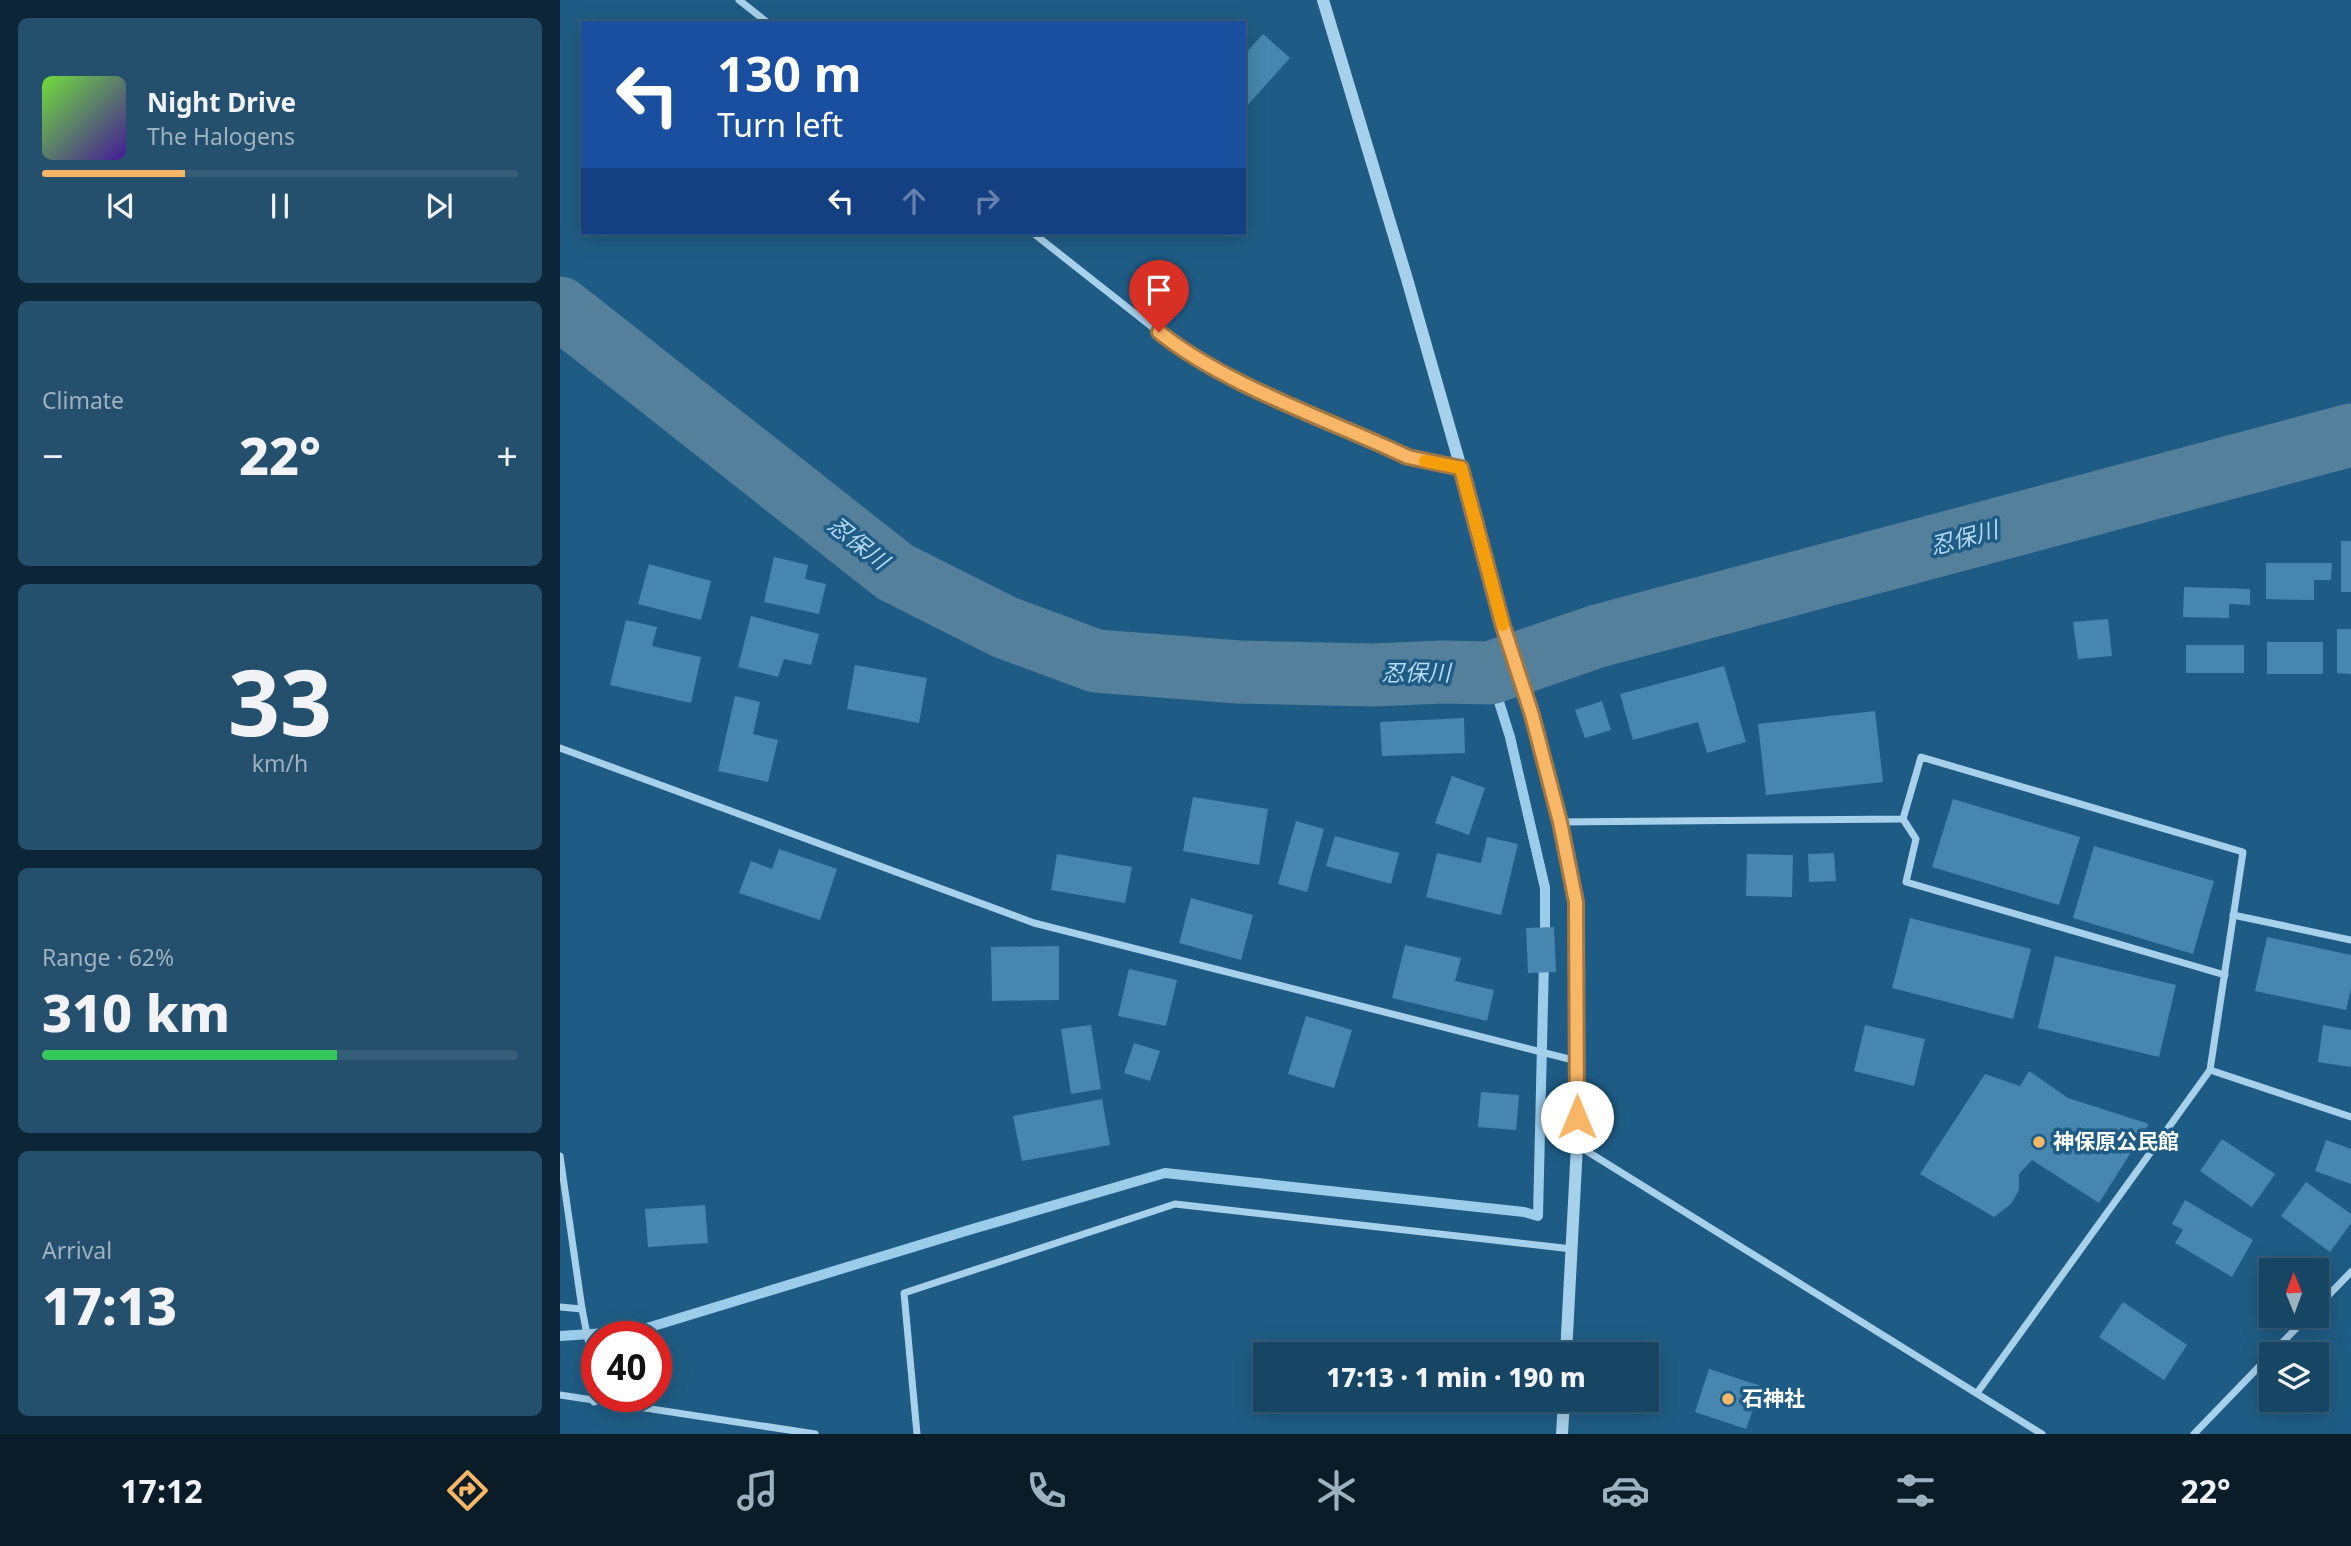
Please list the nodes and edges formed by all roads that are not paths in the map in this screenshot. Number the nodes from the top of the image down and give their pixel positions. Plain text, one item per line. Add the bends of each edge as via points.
1 (739, 0) edge
2 (1323, 0) edge
3 (765, 21) edge
4 (1036, 235) edge
5 (1461, 468) junction
6 (560, 748) edge
7 (1903, 819) junction
8 (1560, 822) junction
9 (2233, 915) junction
10 (2351, 940) edge
11 (2225, 975) junction
12 (1578, 1061) junction
13 (2210, 1070) junction
14 (2351, 1117) edge
15 (1577, 1145) junction
16 (560, 1156) edge
17 (1572, 1249) junction
18 (2351, 1272) edge
19 (2329, 1295) edge
20 (560, 1307) edge
21 (582, 1309) junction
22 (584, 1321) edge
23 (2296, 1328) edge
24 (1567, 1342) edge
25 (1977, 1393) junction
26 (560, 1395) edge
27 (581, 1399) edge
28 (663, 1412) edge
29 (1563, 1412) edge
30 (815, 1434) edge
31 (917, 1434) edge
32 (1562, 1434) edge
33 (2042, 1434) edge
34 (2194, 1434) edge

1 - 3 street
2 - 5 street
4 - 5 street via 1180,349 1241,382 1408,457
5 - 8 street
6 - 12 street via 1034,923
7 - 8 street
7 - 9 street via 1921,757 2243,852
7 - 11 street via 1916,839 1906,882
8 - 12 street via 1576,902
9 - 10 street
9 - 11 street
11 - 13 street
12 - 15 street
13 - 14 street
13 - 25 street
15 - 17 street
15 - 25 street
16 - 21 street
17 - 24 street
17 - 31 street via 1175,1204 904,1293
18 - 19 street
20 - 21 street
21 - 22 street
23 - 34 street
25 - 33 street
26 - 27 street
28 - 30 street
29 - 32 street

